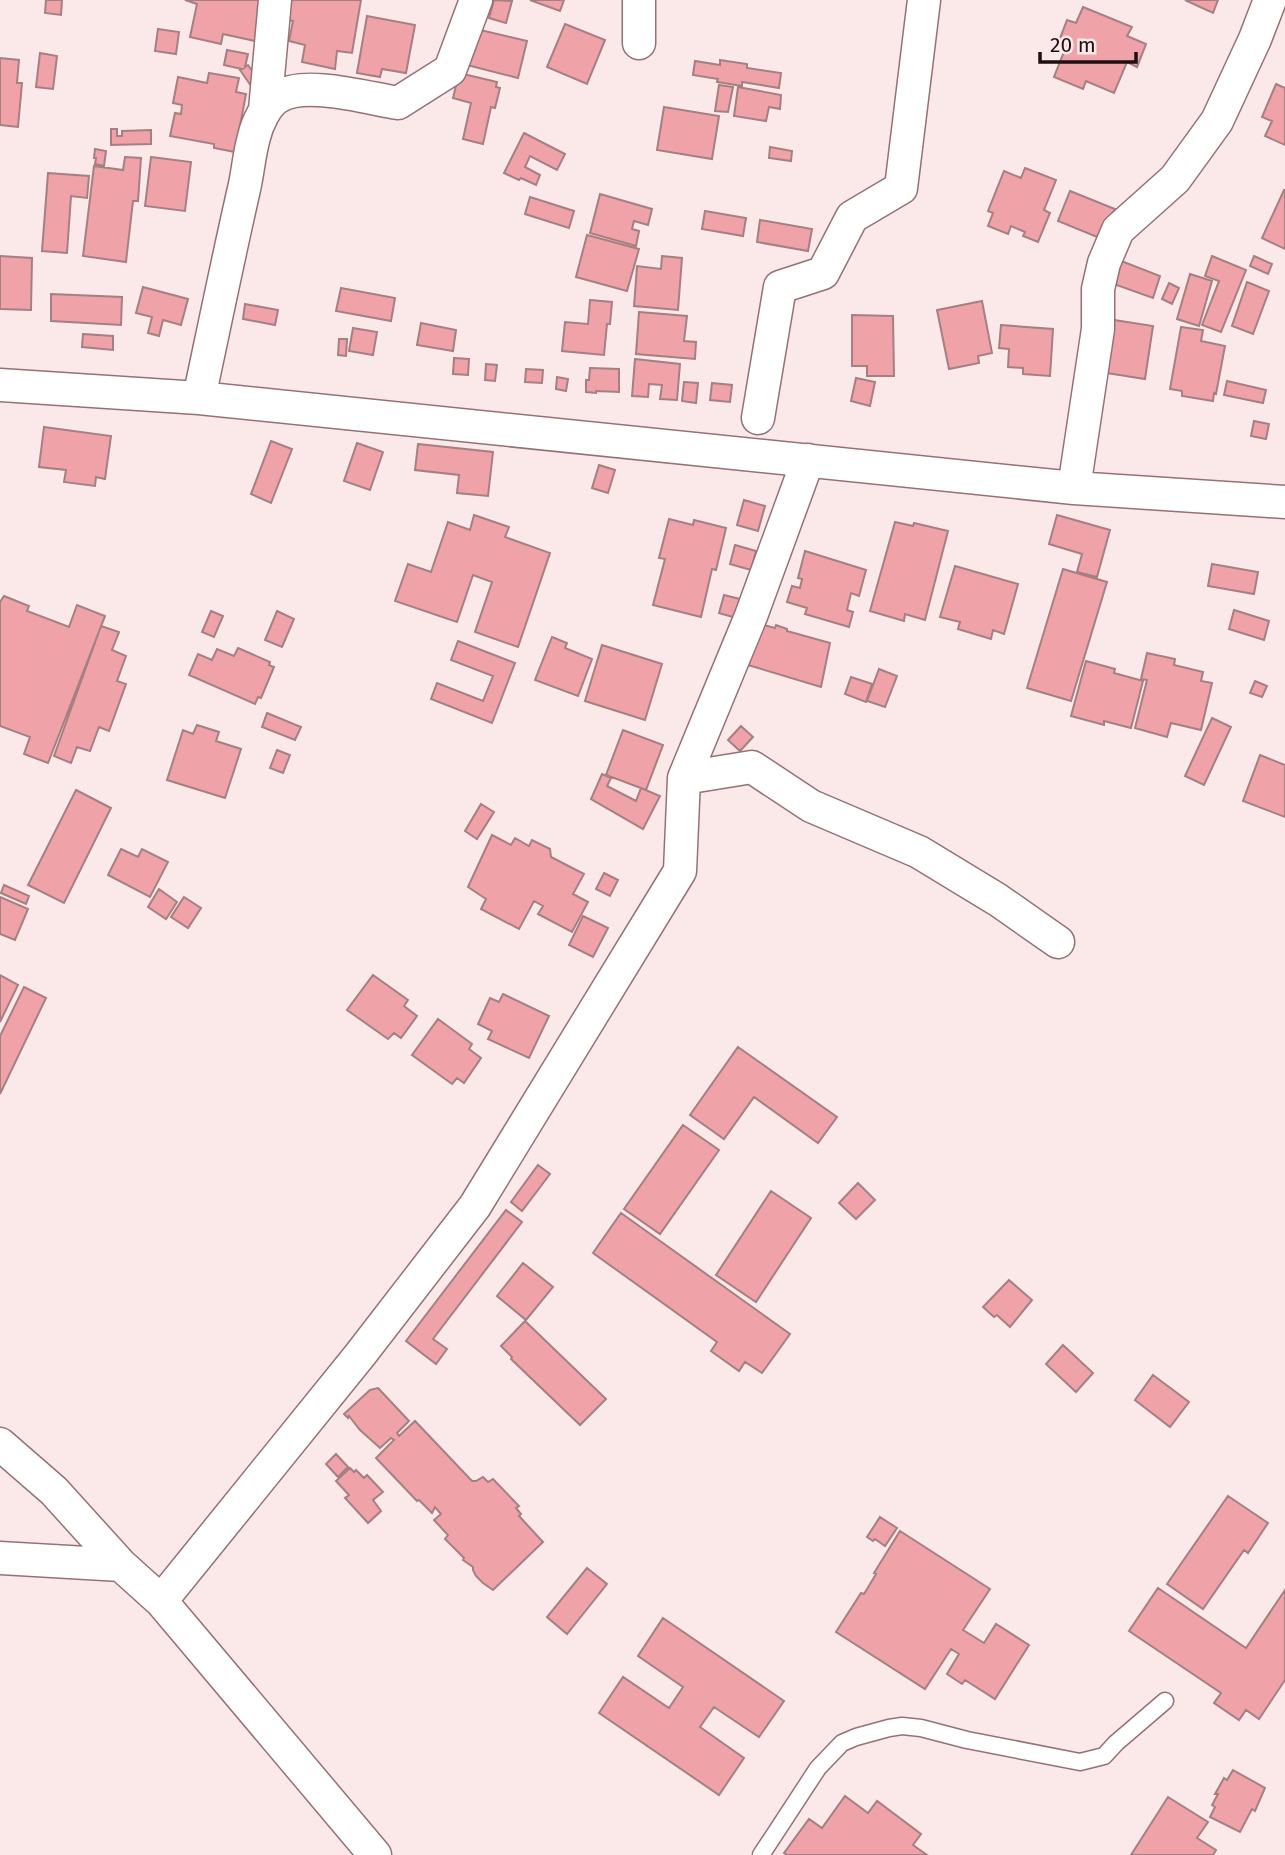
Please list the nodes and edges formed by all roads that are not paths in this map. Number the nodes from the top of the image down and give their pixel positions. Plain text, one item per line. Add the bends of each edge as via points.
1 (275, 0) edge
2 (476, 0) edge
3 (639, 0) edge
4 (924, 0) edge
5 (1270, 0) edge
6 (639, 43) dead end
7 (265, 110) junction
8 (0, 385) edge
9 (200, 398) junction
10 (758, 418) dead end
11 (808, 460) junction
12 (1074, 488) junction
13 (1285, 502) edge
14 (684, 778) junction
15 (1058, 942) dead end
16 (0, 1444) edge
17 (0, 1558) edge
18 (121, 1565) junction
19 (161, 1601) junction
20 (1165, 1701) dead end
21 (375, 1855) edge
22 (761, 1855) edge

1 - 7 street
2 - 7 street via 450,70 398,103 318,89 276,97
3 - 6 street
4 - 10 street via 901,188 852,217 822,273 780,286
5 - 12 street via 1217,121 1175,180 1118,230 1104,263
7 - 9 street via 254,137
8 - 9 street
9 - 11 street
11 - 12 street
11 - 14 street via 751,616
12 - 13 street
14 - 15 street via 752,767 811,806 919,852
14 - 19 street via 680,870 475,1206
16 - 18 street via 54,1491
17 - 18 street
18 - 19 street
19 - 21 street
20 - 22 lane via 1104,1756 1080,1762 921,1728 902,1726 856,1737 842,1743 818,1768

